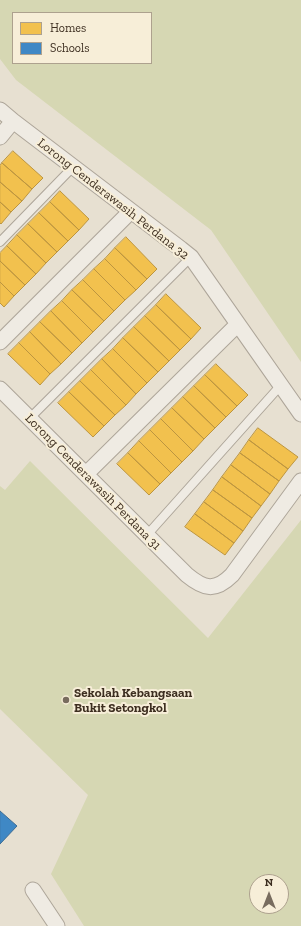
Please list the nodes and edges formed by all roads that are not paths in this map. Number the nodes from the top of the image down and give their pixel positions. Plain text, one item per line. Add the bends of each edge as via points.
1 (0, 110) edge
2 (13, 121) junction
3 (0, 137) edge
4 (73, 167) junction
5 (131, 210) junction
6 (0, 242) edge
7 (191, 258) junction
8 (238, 324) junction
9 (0, 342) edge
10 (281, 385) junction
11 (0, 389) edge
12 (301, 414) edge
13 (30, 418) junction
14 (86, 474) junction
15 (301, 481) edge
16 (147, 535) junction
17 (33, 890) dead end
18 (57, 926) edge

1 - 2 street, Lorong Cenderawasih Perdana 32
2 - 3 street
2 - 4 street, Lorong Cenderawasih Perdana 32
4 - 5 street, Lorong Cenderawasih Perdana 32
4 - 6 lane
5 - 7 street, Lorong Cenderawasih Perdana 32
5 - 9 street
7 - 8 street, Lorong Cenderawasih Perdana 32
7 - 13 lane
8 - 10 street, Lorong Cenderawasih Perdana 32
8 - 14 street
10 - 12 street, Lorong Cenderawasih Perdana 32
10 - 16 lane
11 - 13 street, Lorong Cenderawasih Perdana 31
13 - 14 street, Lorong Cenderawasih Perdana 31
14 - 16 street, Lorong Cenderawasih Perdana 31
15 - 16 street, Lorong Cenderawasih Perdana 31 via 232,574 220,585 211,587 194,580
17 - 18 street

